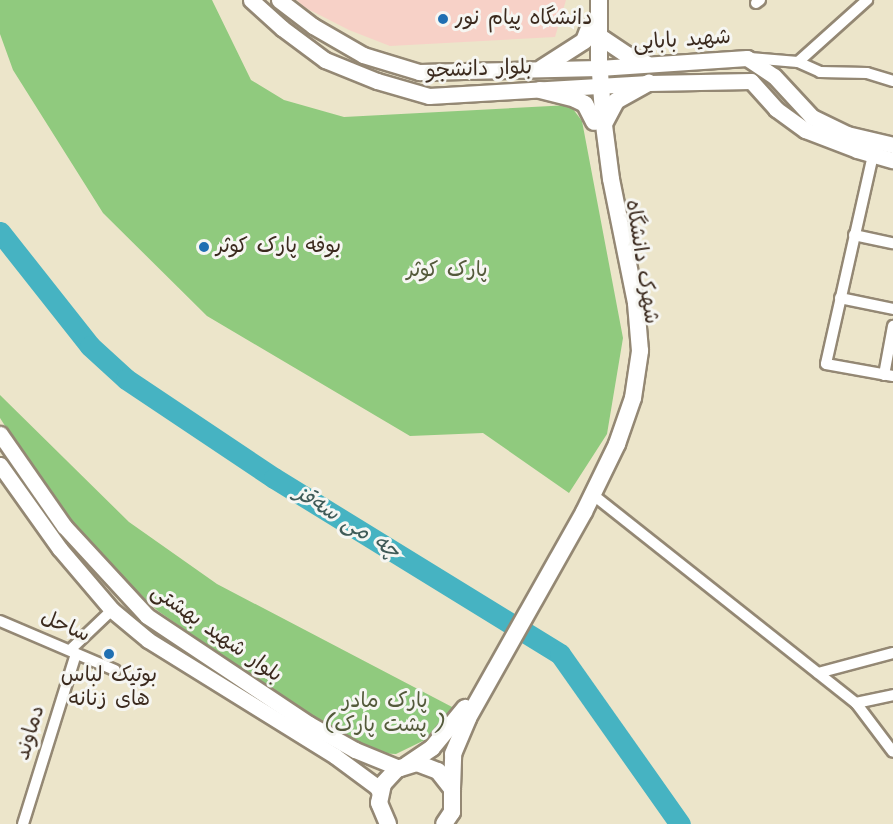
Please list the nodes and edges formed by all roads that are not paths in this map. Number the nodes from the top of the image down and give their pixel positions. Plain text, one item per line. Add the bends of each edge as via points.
1 (251, 0) edge
2 (279, 0) edge
3 (590, 0) edge
4 (599, 0) edge
5 (867, 0) edge
6 (594, 32) junction
7 (747, 58) junction
8 (798, 62) junction
9 (646, 64) junction
10 (542, 68) junction
11 (595, 68) junction
12 (419, 72) junction
13 (893, 81) edge
14 (649, 83) junction
15 (596, 87) junction
16 (540, 90) junction
17 (413, 92) junction
18 (599, 124) junction
19 (893, 145) edge
20 (873, 155) junction
21 (893, 160) edge
22 (854, 235) junction
23 (893, 243) edge
24 (840, 298) junction
25 (893, 309) edge
26 (893, 326) edge
27 (889, 375) edge
28 (0, 434) edge
29 (0, 465) edge
30 (592, 494) junction
31 (580, 510) junction
32 (112, 610) junction
33 (0, 624) edge
34 (73, 652) junction
35 (893, 652) edge
36 (115, 670) dead end
37 (818, 674) junction
38 (893, 695) edge
39 (856, 703) junction
40 (469, 709) junction
41 (893, 752) edge
42 (403, 766) junction
43 (452, 789) junction
44 (380, 793) junction
45 (386, 823) edge
46 (23, 824) edge
47 (444, 824) edge

1 - 17 main road, بلوار دانشجو via 325,60
2 - 12 main road, بلوار دانشجو via 313,26 363,55
3 - 6 main road
4 - 6 main road
5 - 8 street
6 - 9 main road
6 - 10 main road
6 - 11 main road
7 - 8 street
7 - 9 main road, شهید بابایی
7 - 19 main road, شهید بابایی via 774,76 812,117 846,134
8 - 13 street via 820,72 867,73
9 - 11 main road, شهید بابایی
10 - 11 main road, بلوار دانشجو
10 - 12 main road, بلوار دانشجو
11 - 15 main road
12 - 17 main road
14 - 15 main road, شهید بابایی
14 - 18 main road via 616,101
14 - 20 main road, شهید بابایی via 751,81 776,108 805,130
15 - 16 main road, بلوار دانشجو
15 - 18 main road
16 - 17 main road, بلوار دانشجو via 429,96
16 - 18 main road via 585,104
18 - 30 main road via 636,303 640,351 633,398 623,428
18 - 31 main road, شهرک دانشگاه via 631,339 628,369 613,428
20 - 21 main road, شهید بابایی
20 - 22 street
22 - 23 street
22 - 24 street
24 - 25 street
24 - 27 street via 826,364
26 - 27 street
28 - 42 main road, بلوار شهید بهشتی via 64,526 147,616 309,724 355,750
29 - 32 main road, بلوار شهید بهشتی via 60,549
30 - 31 main road
30 - 37 street
31 - 40 main road
32 - 34 street
32 - 44 main road, بلوار شهید بهشتی via 148,640 335,756
33 - 34 street, ساحل
34 - 36 street, ساحل
34 - 46 street, دماوند
35 - 37 street
37 - 39 street
38 - 39 street
39 - 41 street
40 - 42 main road via 432,748
40 - 43 main road via 453,754
42 - 43 main road via 428,765
42 - 44 main road via 389,775
43 - 47 main road via 452,812
44 - 45 main road

